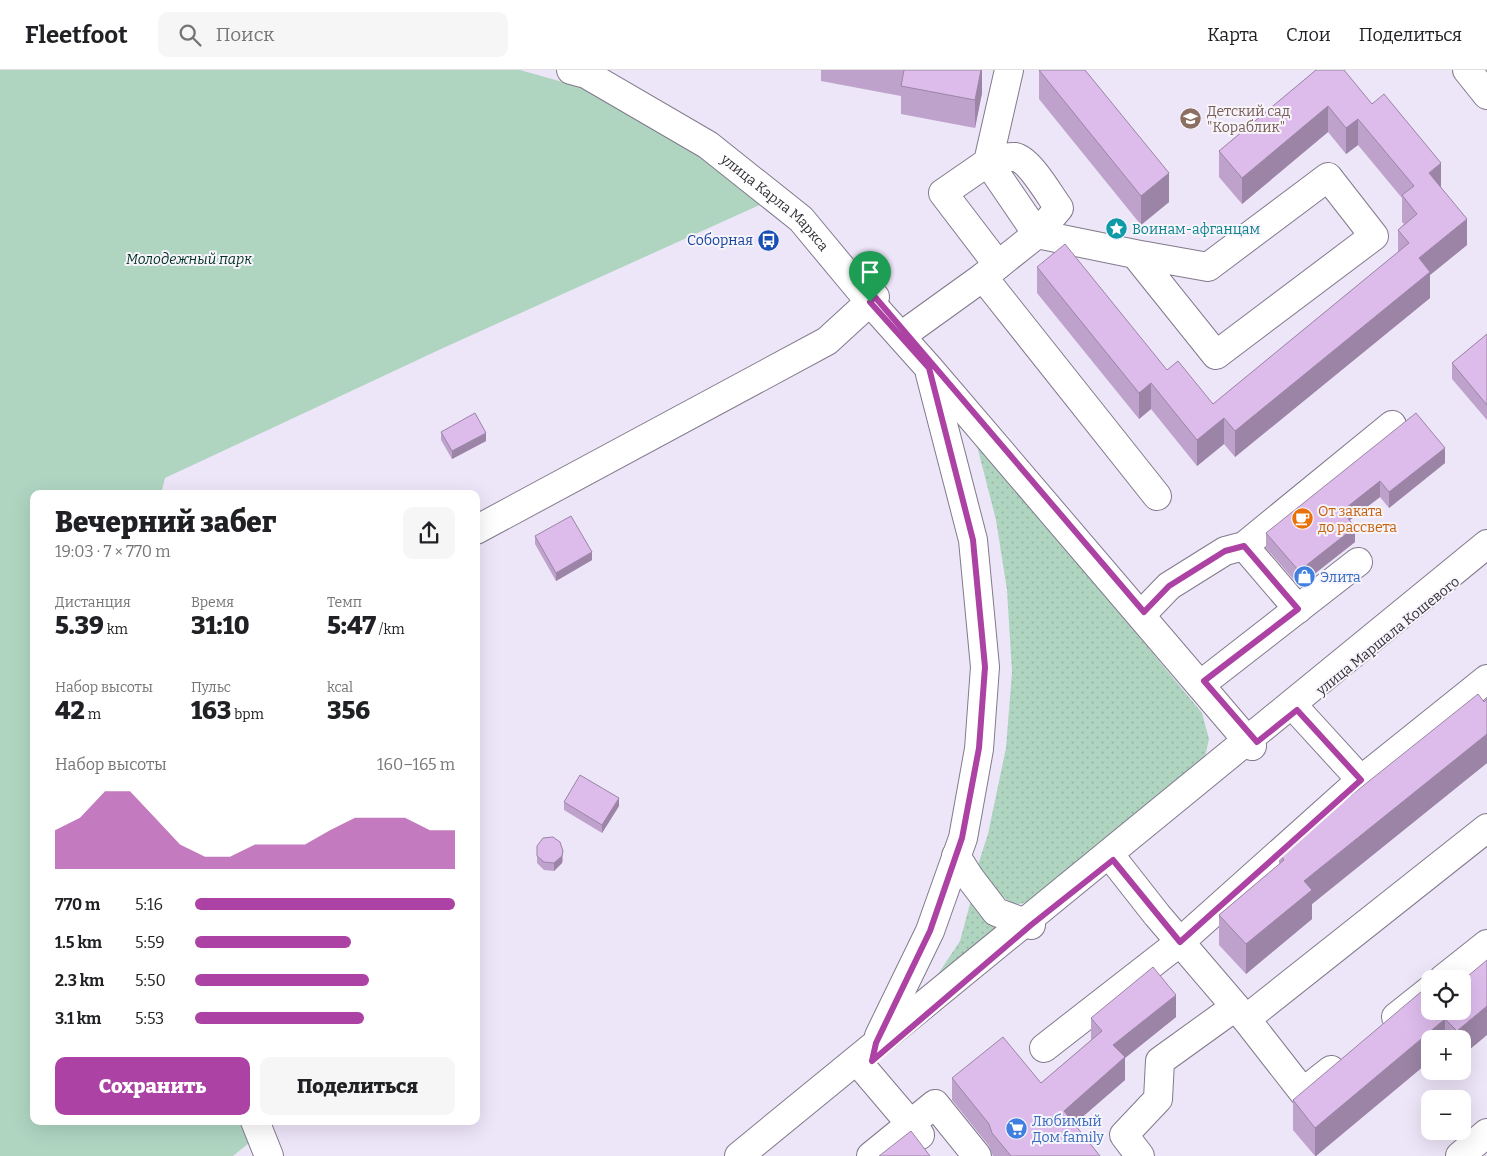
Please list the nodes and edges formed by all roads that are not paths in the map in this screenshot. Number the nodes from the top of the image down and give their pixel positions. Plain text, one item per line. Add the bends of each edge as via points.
1 (571, 70) edge
2 (594, 70) edge
3 (1009, 70) edge
4 (1467, 70) edge
5 (1487, 95) edge
6 (988, 162) junction
7 (1059, 208) junction
8 (1037, 234) junction
9 (1081, 243) junction
10 (1135, 254) junction
11 (990, 271) junction
12 (873, 300) junction
13 (903, 334) junction
14 (928, 363) junction
15 (1392, 425) dead end
16 (1157, 496) dead end
17 (480, 528) edge
18 (1487, 544) edge
19 (1244, 546) junction
20 (1487, 555) edge
21 (1358, 562) dead end
22 (1298, 609) junction
23 (1143, 614) junction
24 (1487, 679) edge
25 (1202, 683) junction
26 (1297, 710) junction
27 (1252, 742) junction
28 (1361, 780) junction
29 (1487, 828) edge
30 (956, 856) junction
31 (1113, 860) junction
32 (1027, 924) junction
33 (1180, 942) junction
34 (1487, 944) edge
35 (1455, 970) edge
36 (1421, 997) edge
37 (1241, 1013) junction
38 (1378, 1032) edge
39 (1044, 1048) dead end
40 (1348, 1056) edge
41 (870, 1057) junction
42 (257, 1125) edge
43 (1487, 1133) edge
44 (913, 1142) edge
45 (269, 1156) edge
46 (739, 1156) edge
47 (755, 1156) edge
48 (871, 1156) edge
49 (977, 1156) edge
50 (1140, 1156) edge
51 (1460, 1156) edge

1 - 12 street, улица Карла Маркса via 586,74 708,145 801,219
2 - 12 street via 711,139 804,213
3 - 6 street
4 - 5 street
6 - 7 street via 1020,158
6 - 8 street
6 - 11 street via 943,193
7 - 8 street
7 - 9 street
8 - 9 street
8 - 11 street
9 - 10 street
10 - 10 street via 1216,355 1374,236 1328,177 1208,267
11 - 13 street
11 - 16 street
12 - 13 street, улица Карла Маркса
12 - 17 street via 827,341
13 - 14 street, улица Карла Маркса
14 - 23 street, улица Карла Маркса
14 - 30 street via 973,540 985,667 979,748
15 - 19 street
18 - 27 street
19 - 22 street
19 - 23 street via 1225,551 1169,586
20 - 26 street, улица Маршала Кошевого
21 - 22 street
22 - 25 street
23 - 25 street, улица Карла Маркса
24 - 28 street
25 - 27 street, улица Карла Маркса
26 - 27 street, улица Маршала Кошевого
26 - 28 street
27 - 31 street, улица Маршала Кошевого
27 - 32 street
28 - 33 street
29 - 37 street
30 - 32 street via 996,912
30 - 41 street via 930,931
31 - 32 street, улица Маршала Кошевого
31 - 33 street
32 - 41 street, улица Маршала Кошевого
33 - 37 street
33 - 39 street
34 - 35 street
36 - 38 street
37 - 40 street via 1303,1092
37 - 50 street via 1160,1061 1158,1099 1124,1135
41 - 44 street
41 - 46 street
41 - 47 street, улица Маршала Кошевого
42 - 45 street
43 - 51 street
44 - 48 street
44 - 49 street via 935,1104

